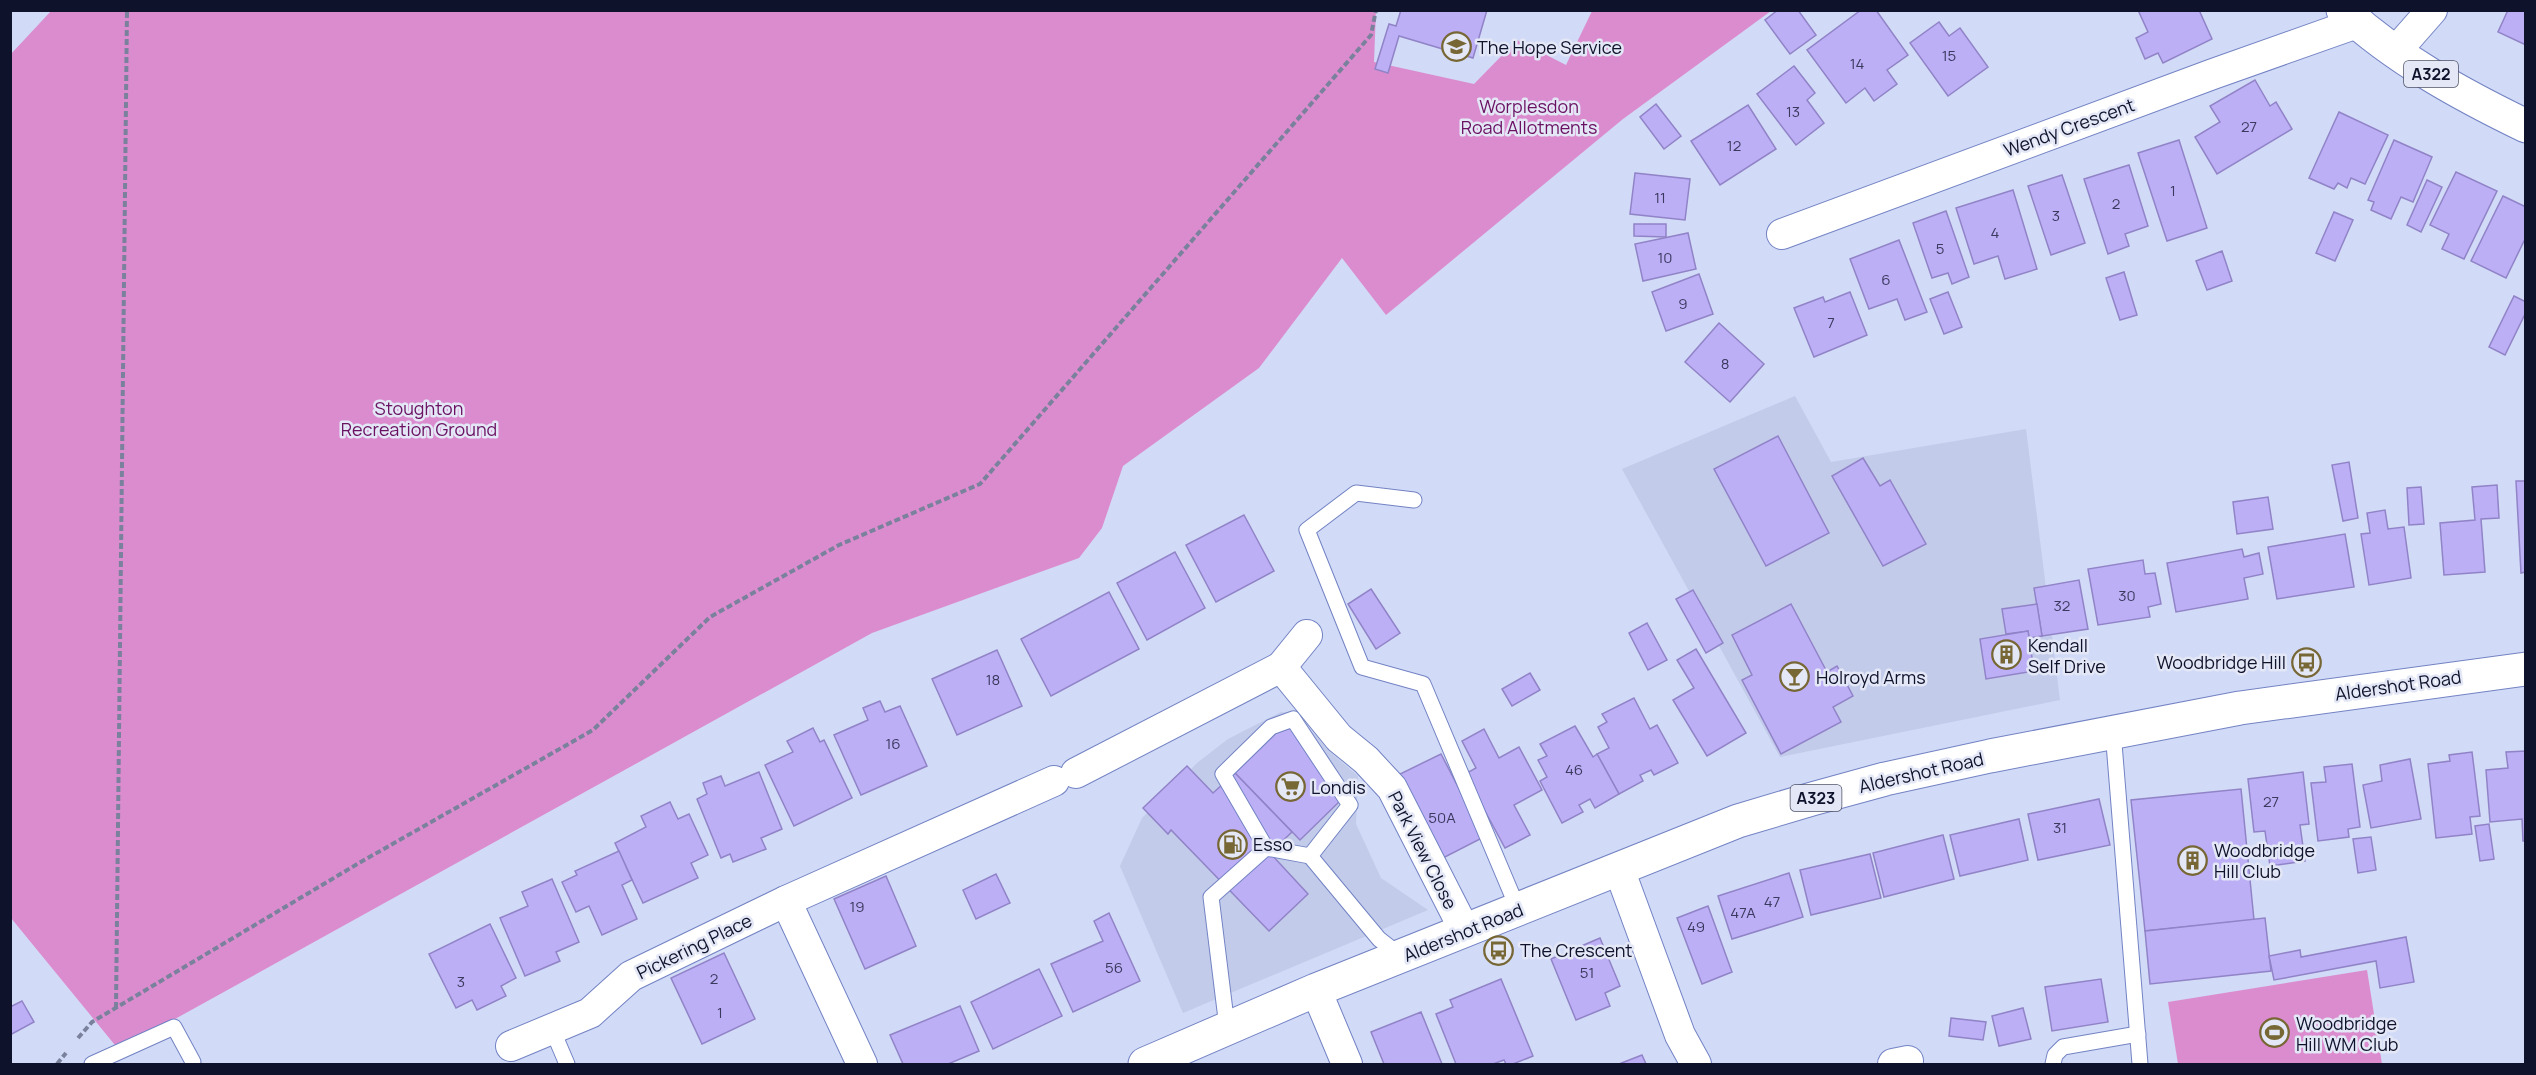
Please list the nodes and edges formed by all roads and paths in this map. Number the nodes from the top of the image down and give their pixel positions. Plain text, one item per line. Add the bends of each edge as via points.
1 (127, 10) edge
2 (1376, 10) edge
3 (2432, 10) edge
4 (2350, 17) edge
5 (2396, 51) junction
6 (2526, 126) edge
7 (1782, 234) dead end
8 (1414, 500) dead end
9 (1307, 635) dead end
10 (1281, 667) junction
11 (2526, 669) edge
12 (2113, 731) junction
13 (1266, 848) junction
14 (1310, 855) junction
15 (1619, 870) junction
16 (786, 901) junction
17 (1518, 909) junction
18 (1465, 931) junction
19 (1402, 957) junction
20 (1316, 990) junction
21 (116, 1008) junction
22 (1227, 1027) junction
23 (552, 1029) junction
24 (2138, 1034) junction
25 (511, 1046) dead end
26 (193, 1062) dead end
27 (57, 1065) edge
28 (92, 1065) edge
29 (567, 1065) edge
30 (862, 1065) edge
31 (1145, 1065) edge
32 (1347, 1065) edge
33 (1696, 1065) edge
34 (2053, 1065) edge
35 (2140, 1065) edge

1 - 21 path
2 - 21 path via 1371,35 981,484 838,545 710,617 593,730
3 - 5 street
4 - 5 main road, A322
4 - 7 street, Wendy Crescent via 2213,74
5 - 6 main road, A322 via 2457,90
8 - 17 lane via 1356,493 1307,531 1362,667 1423,684
9 - 10 street
10 - 16 street, Pickering Place via 1065,777
10 - 18 street, Park View Close via 1339,738 1392,788
11 - 12 main road, Aldershot Road / A323 via 2332,694
12 - 15 main road, Aldershot Road / A323 via 1943,766 1812,799 1738,821
12 - 24 lane
13 - 14 lane
13 - 14 lane via 1223,774 1271,727 1293,718 1350,805
13 - 22 lane via 1211,897
14 - 19 lane via 1379,939
15 - 17 main road, Aldershot Road / A323
15 - 33 street via 1680,1035
16 - 23 street, Pickering Place via 631,975 590,1013
16 - 30 street
17 - 18 main road, Aldershot Road / A323
18 - 19 main road, Aldershot Road / A323
19 - 20 main road, Aldershot Road / A323
20 - 22 main road, Aldershot Road / A323
20 - 32 street
21 - 27 path via 92,1022
22 - 31 main road, Aldershot Road / A323
23 - 25 street, Pickering Place
23 - 29 lane
24 - 34 lane via 2063,1047 2055,1055
24 - 35 lane
26 - 28 lane via 174,1027

